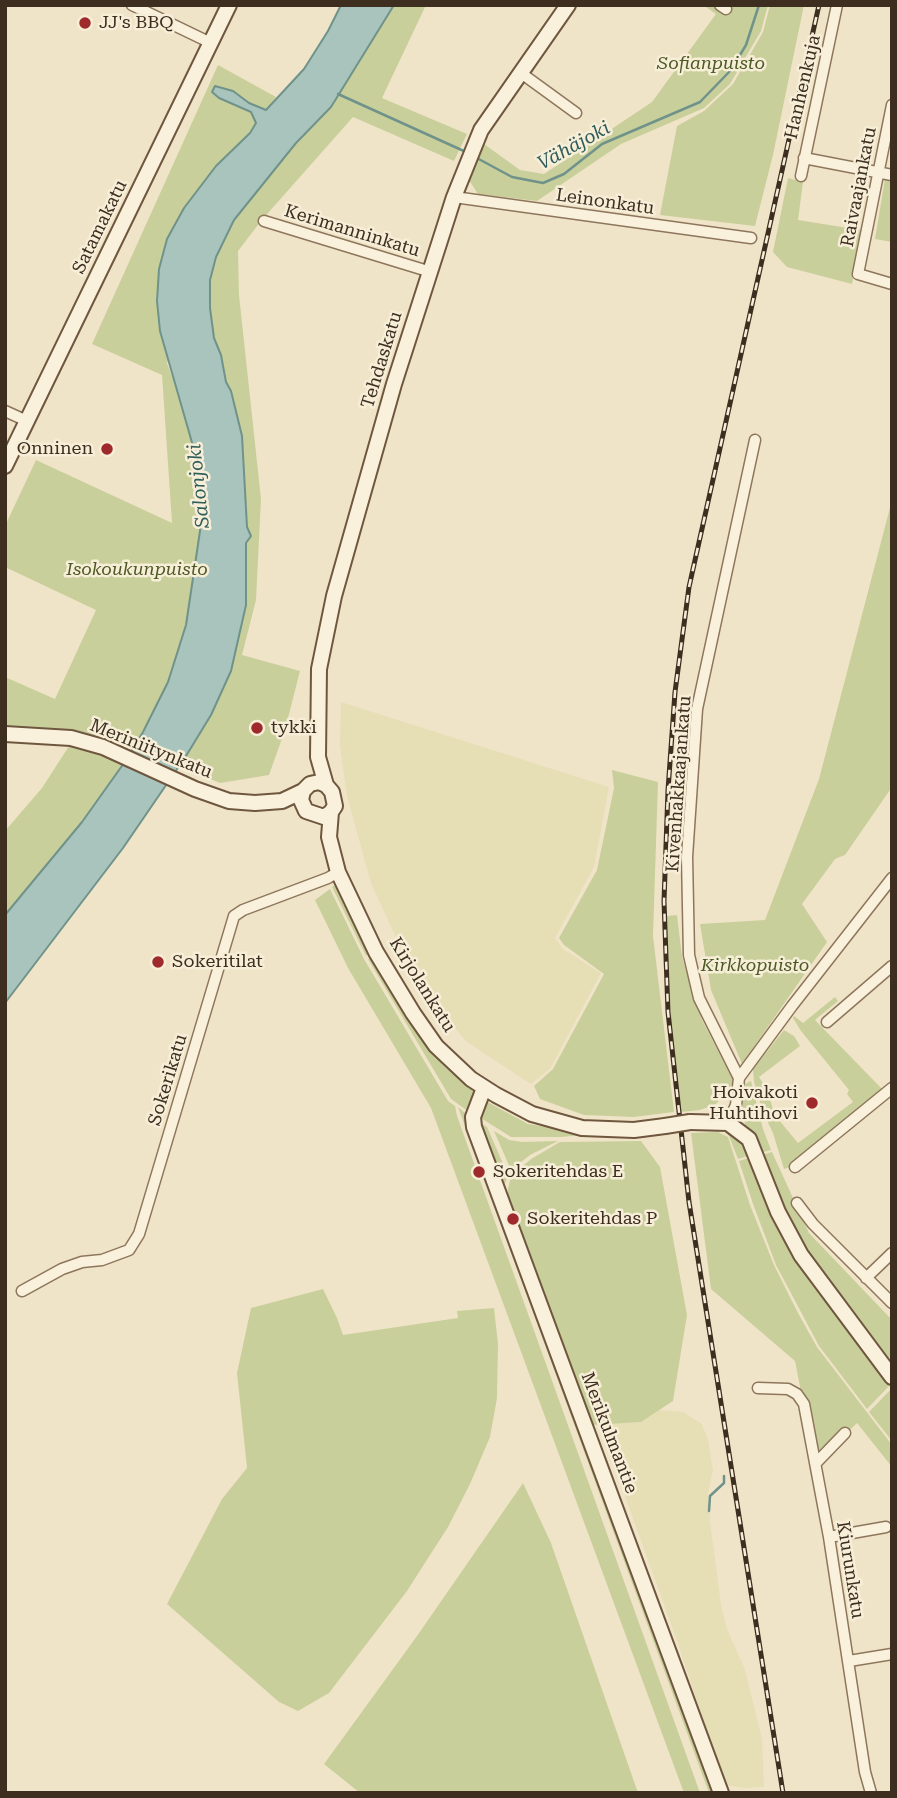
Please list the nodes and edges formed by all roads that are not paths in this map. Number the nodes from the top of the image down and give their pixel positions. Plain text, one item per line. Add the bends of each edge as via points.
1 (132, 5) edge
2 (229, 5) edge
3 (568, 5) edge
4 (837, 5) edge
5 (211, 43) junction
6 (521, 73) junction
7 (892, 105) edge
8 (576, 113) dead end
9 (804, 158) junction
10 (878, 172) junction
11 (892, 174) edge
12 (801, 176) dead end
13 (454, 197) junction
14 (264, 221) dead end
15 (751, 238) dead end
16 (431, 271) junction
17 (892, 284) edge
18 (5, 411) edge
19 (27, 421) junction
20 (755, 440) dead end
21 (5, 466) edge
22 (5, 734) edge
23 (318, 757) junction
24 (326, 785) junction
25 (306, 787) junction
26 (282, 801) junction
27 (331, 812) junction
28 (310, 813) junction
29 (329, 837) junction
30 (338, 872) junction
31 (892, 878) edge
32 (892, 966) edge
33 (827, 1022) dead end
34 (739, 1079) junction
35 (484, 1088) junction
36 (892, 1088) edge
37 (727, 1123) junction
38 (794, 1167) dead end
39 (797, 1203) dead end
40 (892, 1253) edge
41 (866, 1278) junction
42 (22, 1291) dead end
43 (892, 1303) edge
44 (892, 1377) edge
45 (758, 1388) dead end
46 (845, 1433) dead end
47 (816, 1463) junction
48 (886, 1527) dead end
49 (829, 1537) junction
50 (892, 1654) edge
51 (849, 1661) junction
52 (721, 1793) edge
53 (872, 1793) edge

1 - 5 street
2 - 5 street, Satamakatu
3 - 6 street, Tehdaskatu
4 - 9 street, Hanhenkuja
5 - 19 street, Satamakatu
6 - 8 street
6 - 13 street, Tehdaskatu via 481,130
7 - 10 street, Raivaajankatu
9 - 10 street
9 - 12 street, Hanhenkuja
10 - 11 street
10 - 17 street, Raivaajankatu via 858,274
13 - 15 street, Leinonkatu
13 - 16 street, Tehdaskatu
14 - 16 street, Kerimanninkatu
16 - 23 street, Tehdaskatu via 334,596 319,669
18 - 19 street
19 - 21 street, Satamakatu
20 - 34 street, Kivenhakkaajankatu via 697,709 687,857 689,955 699,998
22 - 26 street, Meriniitynkatu via 71,738 103,747 229,801
23 - 24 street, Tehdaskatu
23 - 25 street, Tehdaskatu
24 - 25 street via 319,782
24 - 27 street via 335,799
25 - 26 street, Meriniitynkatu
25 - 28 street via 301,800
26 - 28 street, Meriniitynkatu
27 - 28 street via 324,817
27 - 29 street, Kirjolankatu
28 - 29 street, Kirjolankatu
29 - 30 street, Kirjolankatu
30 - 35 street, Kirjolankatu via 376,952 413,1013 436,1046
30 - 42 street, Sokerikatu via 234,916 139,1234 129,1250 62,1269
31 - 34 street
32 - 33 street
34 - 37 street via 736,1105
35 - 37 street, Kirjolankatu, bridge via 532,1114 582,1128
35 - 52 street, Merikulmantie via 473,1116 474,1128
36 - 38 street
37 - 44 street via 749,1139 801,1255
39 - 41 street
40 - 41 street
41 - 43 street
45 - 47 street, Kiurunkatu via 788,1389 801,1398
46 - 47 street
47 - 49 street, Kiurunkatu
48 - 49 street
49 - 51 street, Kiurunkatu
50 - 51 street
51 - 53 street, Kiurunkatu

